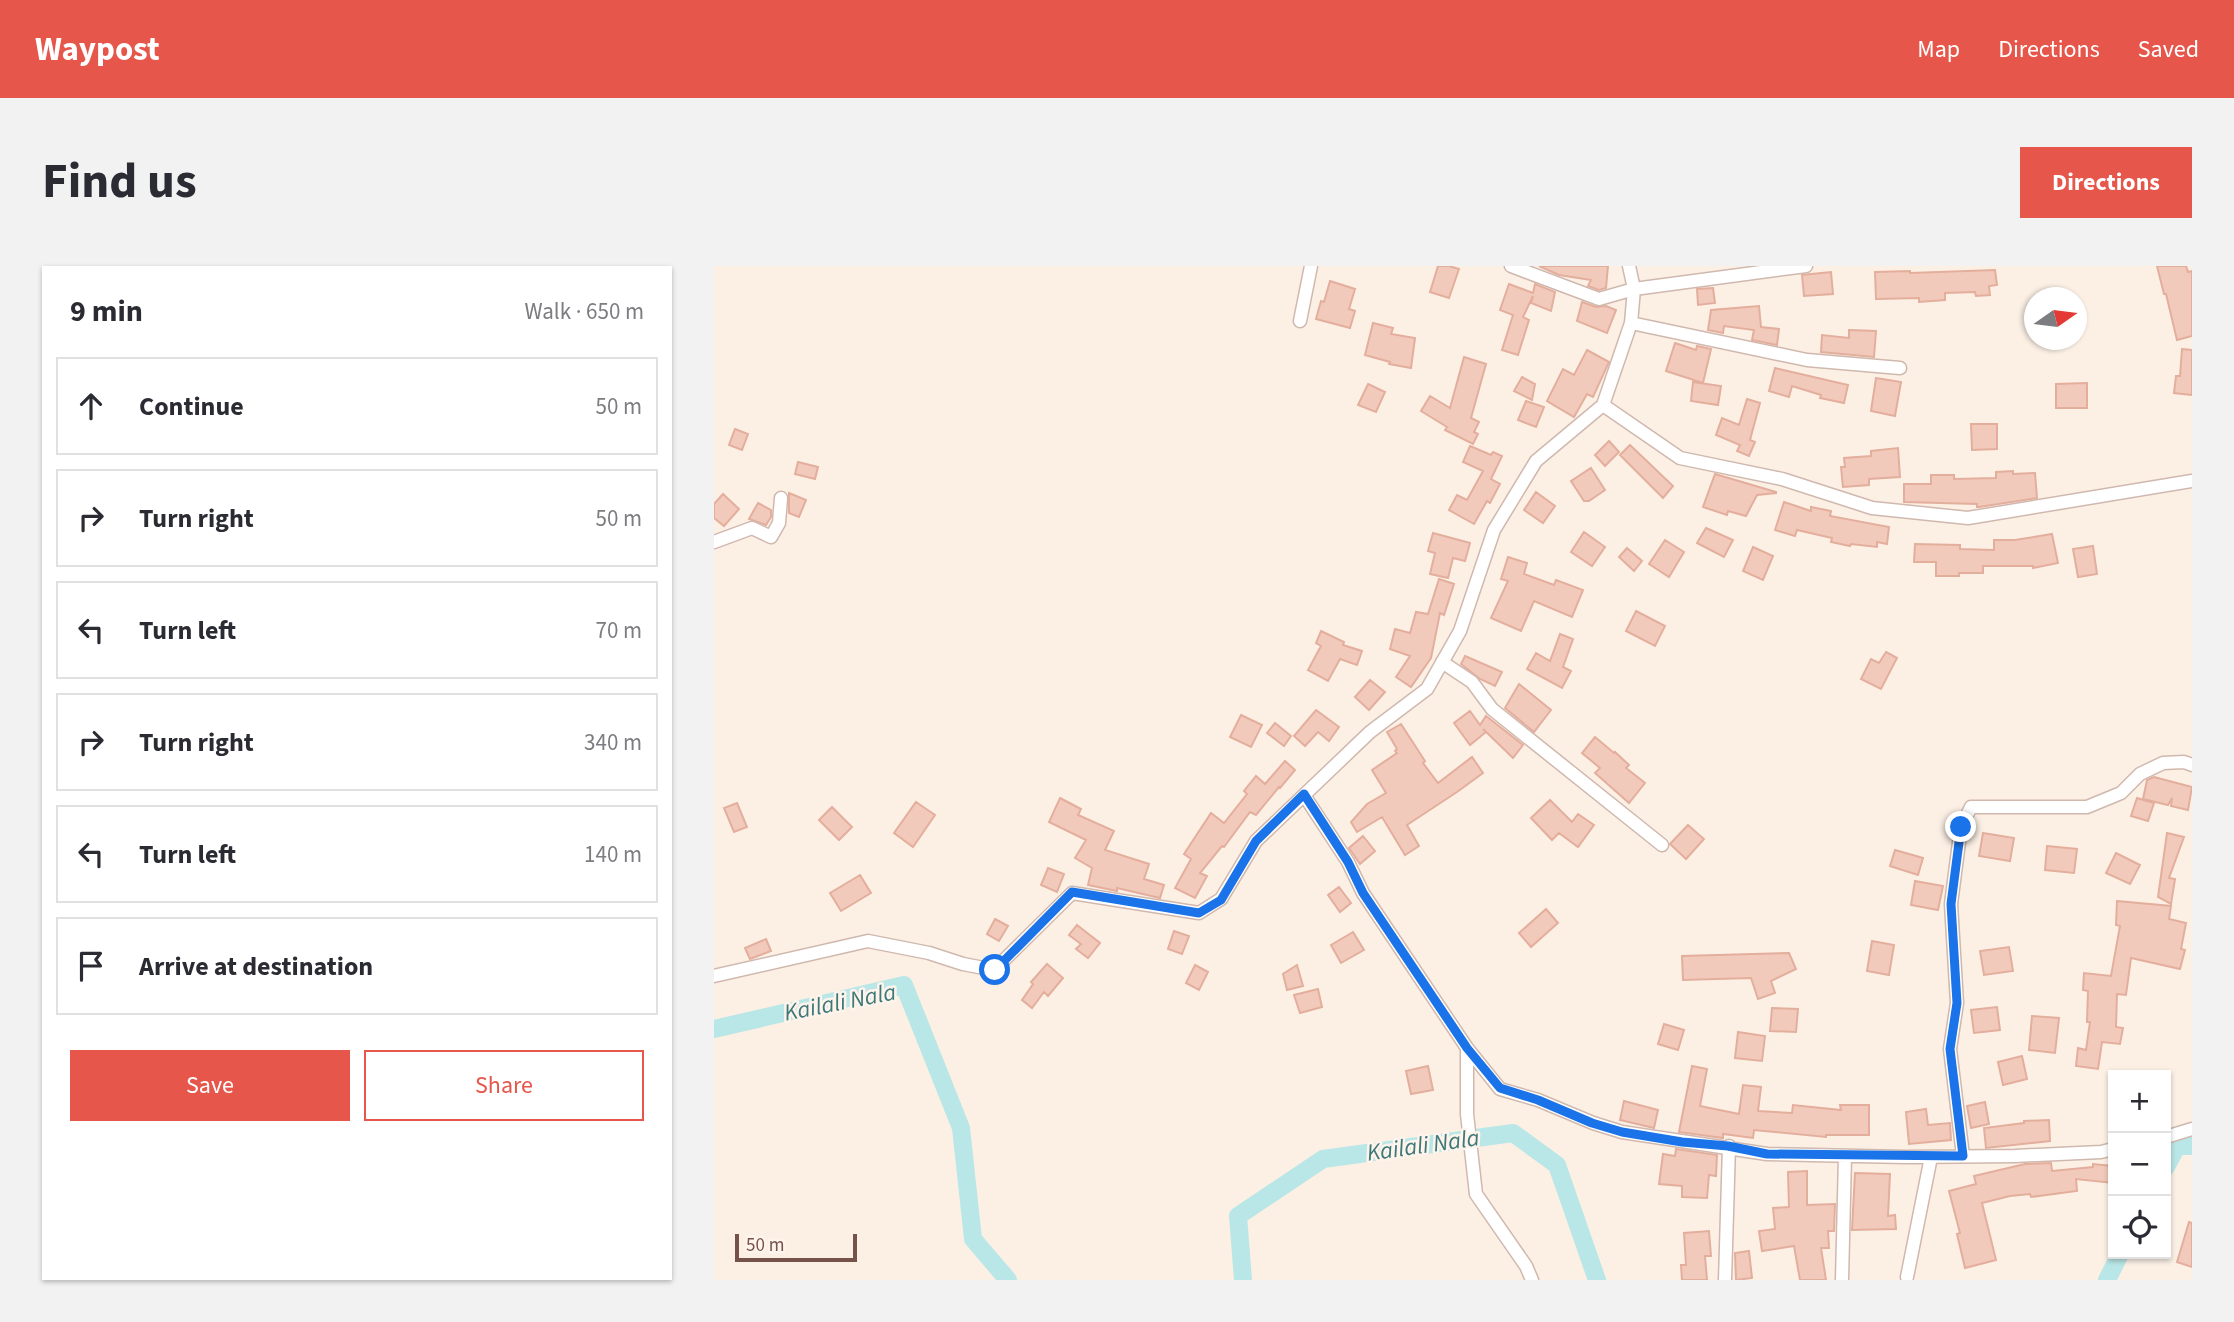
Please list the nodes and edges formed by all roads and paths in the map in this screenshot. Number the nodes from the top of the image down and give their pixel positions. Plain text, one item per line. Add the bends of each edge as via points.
1 (1311, 266) edge
2 (1511, 266) edge
3 (1629, 266) edge
4 (1806, 266) edge
5 (1634, 289) junction
6 (1300, 321) dead end
7 (1632, 323) junction
8 (1900, 368) dead end
9 (1603, 405) junction
10 (2192, 481) edge
11 (781, 498) dead end
12 (714, 542) edge
13 (1443, 662) junction
14 (2192, 765) edge
15 (1304, 794) junction
16 (1662, 845) dead end
17 (714, 976) edge
18 (1467, 1048) junction
19 (2192, 1129) edge
20 (2171, 1135) edge
21 (1728, 1146) junction
22 (2108, 1150) edge
23 (1845, 1156) junction
24 (1963, 1156) junction
25 (1931, 1157) junction
26 (1907, 1277) dead end
27 (1532, 1280) edge
28 (1726, 1280) edge
29 (1842, 1280) edge

1 - 6 street
2 - 5 street via 1599,299
3 - 5 street
4 - 5 street
5 - 7 street
7 - 8 street via 1807,360
7 - 9 street
9 - 10 street via 1680,458 1782,479 1872,508 1968,518
9 - 13 street via 1536,461 1494,530 1460,631
11 - 12 street via 779,523 771,537 752,528
13 - 15 street via 1427,689 1370,732
13 - 16 street via 1472,682 1492,709
14 - 24 street via 2163,763 2140,774 2122,793 2087,807 1971,807 1961,827 1951,904 1957,1003 1950,1049
15 - 17 street via 1256,841 1221,900 1199,913 1072,892 995,970 868,942
15 - 18 street via 1363,893
18 - 21 street via 1500,1088 1592,1123 1622,1132
18 - 27 street via 1467,1114 1476,1194
19 - 20 street
21 - 23 street via 1767,1154
21 - 28 street
22 - 24 street
23 - 25 street
23 - 29 street
24 - 25 street
25 - 26 street

